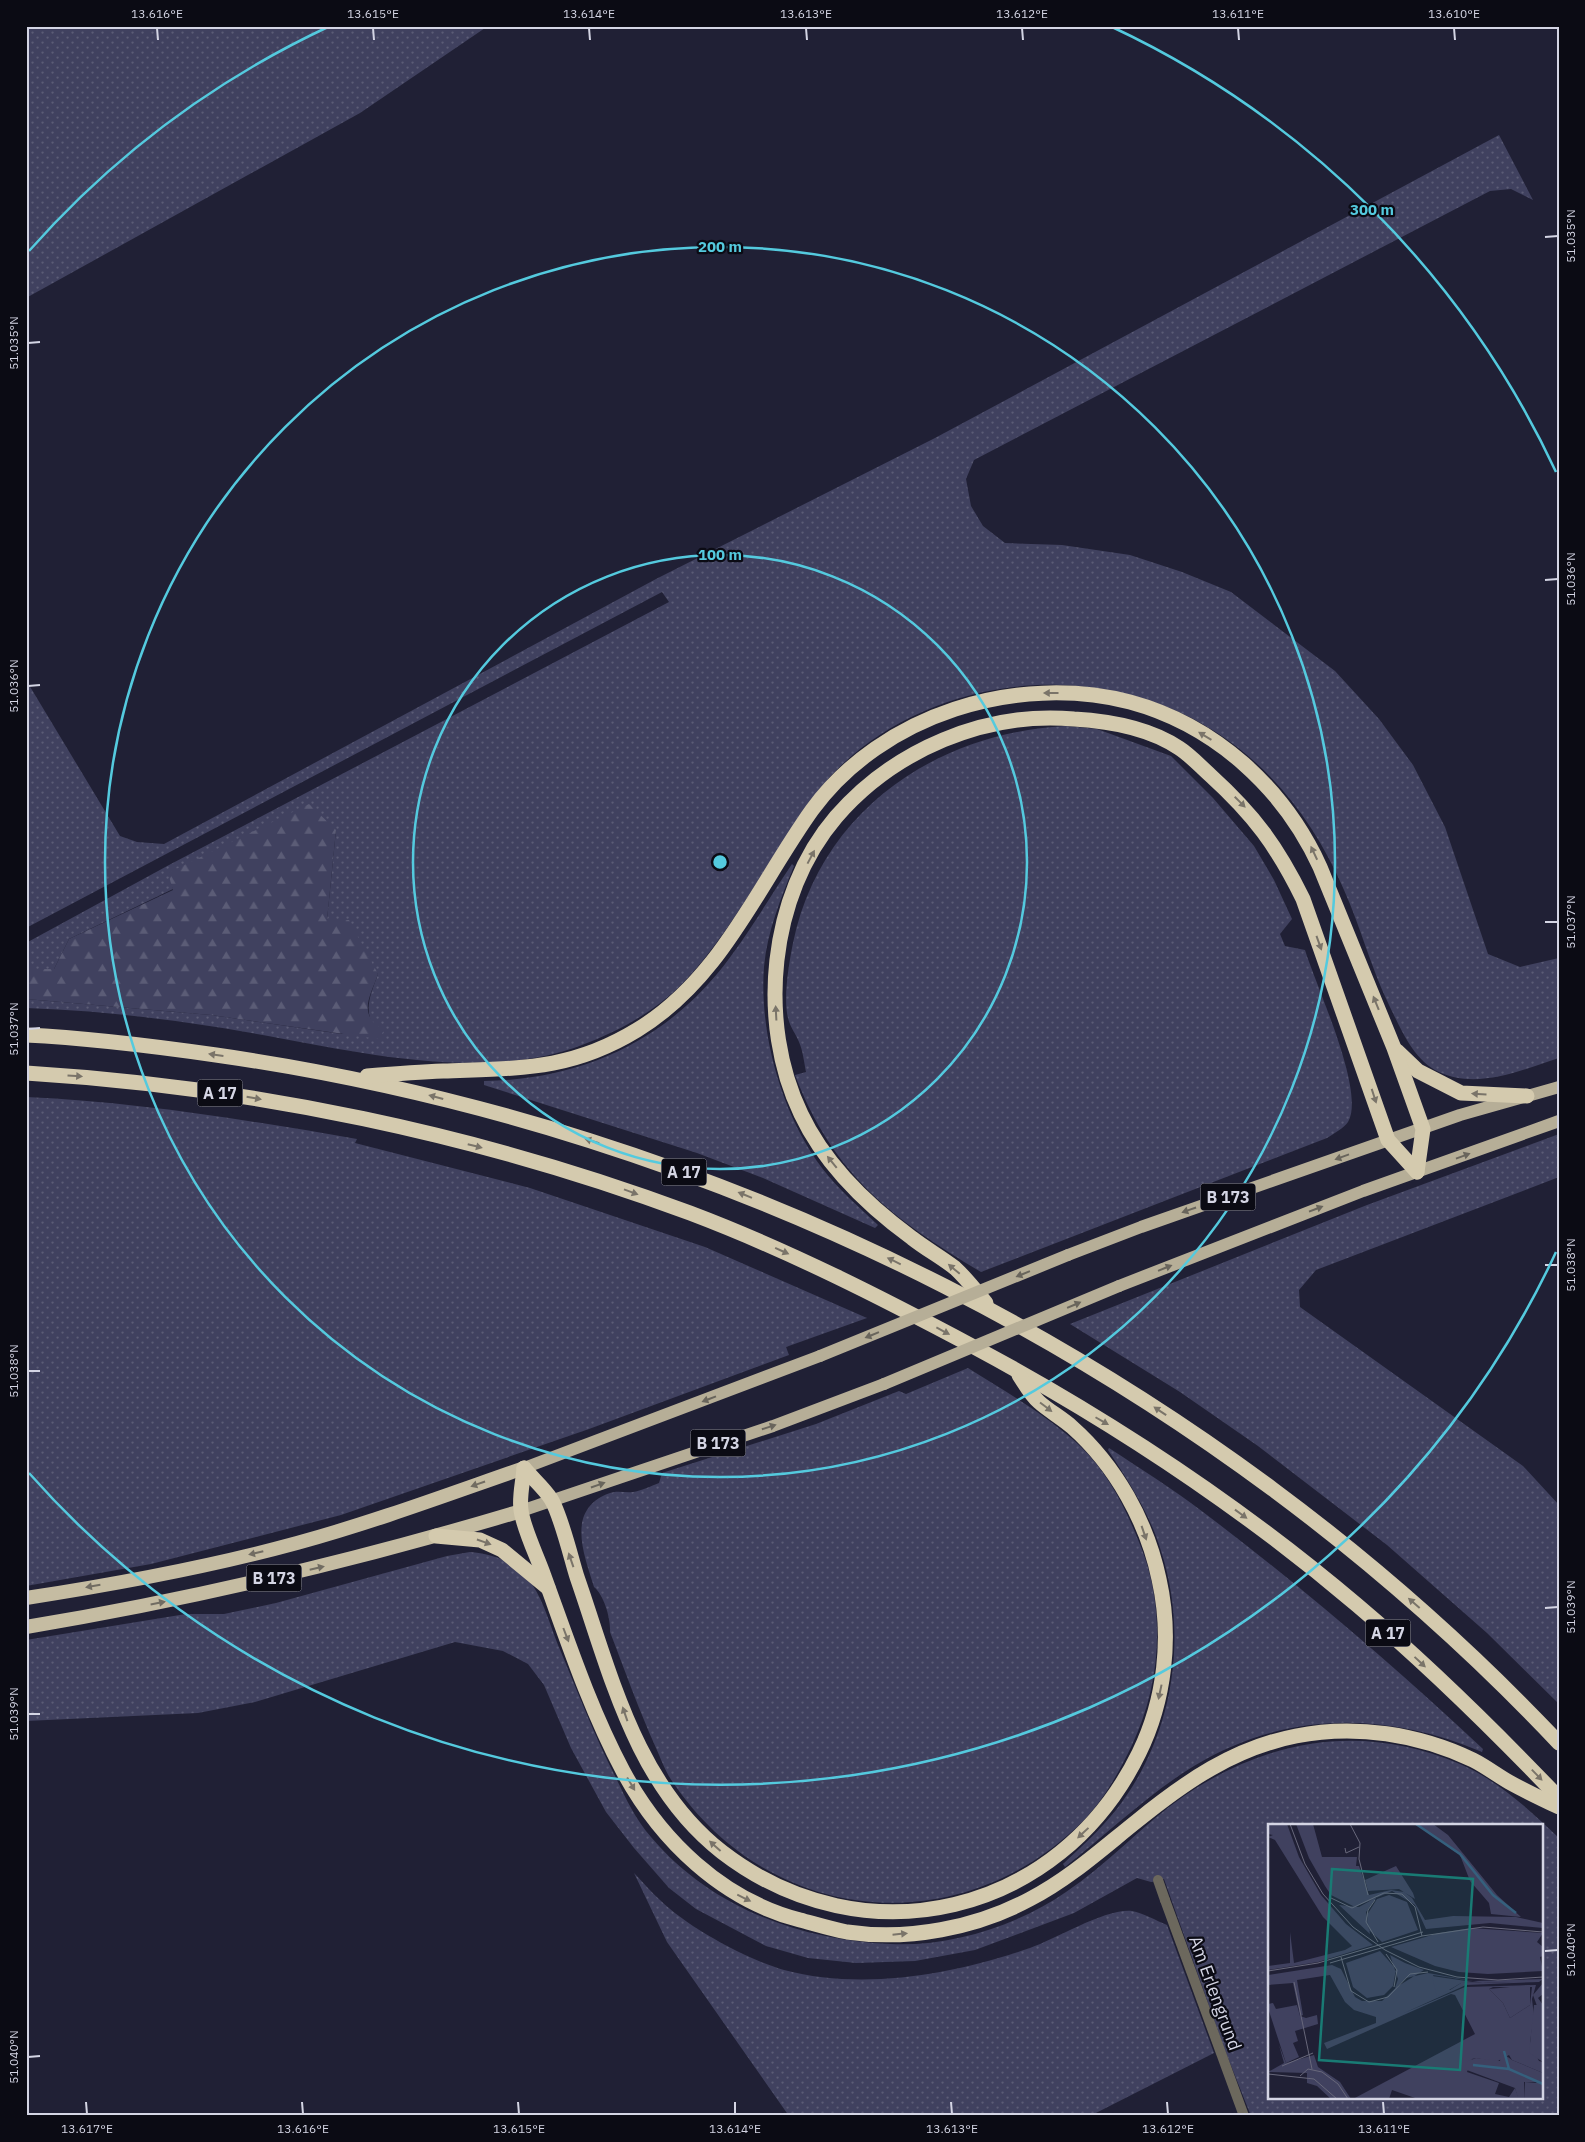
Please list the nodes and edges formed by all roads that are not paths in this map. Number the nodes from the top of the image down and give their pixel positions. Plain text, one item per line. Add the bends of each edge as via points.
1 (26, 1035) edge
2 (1394, 1048) junction
3 (26, 1074) edge
4 (350, 1077) junction
5 (1559, 1087) edge
6 (1527, 1096) junction
7 (1559, 1121) edge
8 (1423, 1128) junction
9 (1388, 1140) junction
10 (1417, 1172) junction
11 (999, 1317) junction
12 (1015, 1369) junction
13 (524, 1468) junction
14 (552, 1501) junction
15 (521, 1511) junction
16 (436, 1536) junction
17 (549, 1590) junction
18 (26, 1598) edge
19 (26, 1627) edge
20 (1559, 1743) edge
21 (1559, 1798) edge
22 (1559, 1807) edge
23 (1158, 1880) dead end
24 (1244, 2116) edge

4 -> 1 highway, A 17 via 178,1049
2 -> 4 highway via 1307,838 1282,802 1257,776 1225,748 1188,725 1146,707 1109,697 1039,693 1007,696 940,714 864,757 839,778 813,809 739,927 711,964 669,1008 635,1031 585,1055 524,1069
6 -> 2 highway via 1461,1093 1418,1071
2 - 8 highway
3 -> 12 highway, A 17 via 162,1085 250,1098 411,1130 529,1160 694,1214 783,1252 872,1293
11 -> 4 highway, A 17 via 885,1257 722,1186 625,1151 533,1123 420,1092
5 - 6 main road, B 173
6 - 8 main road, B 173
10 -> 7 main road, B 173
8 - 9 main road, B 173
8 - 10 highway
9 - 10 highway
11 -> 9 highway via 956,1270 872,1207 824,1153 800,1113 777,1036 775,978 778,947 790,901 812,853 834,819 864,789 893,766 948,738 1018,718 1053,717 1116,724 1179,748 1235,798 1268,834 1303,899
9 -> 13 main road, B 173, bridge via 1141,1227 820,1356
14 -> 10 main road, B 173, bridge via 782,1423 1240,1238
20 -> 11 highway, A 17 via 1463,1646 1307,1515 1141,1398
12 -> 14 highway via 1037,1400 1073,1428 1096,1452 1128,1495 1159,1579 1164,1663 1161,1690 1145,1740 1126,1781 1093,1823 1036,1871 1011,1885 962,1902 892,1912 834,1907 796,1894 755,1874 720,1851 695,1828 676,1808 650,1771 628,1724
12 -> 21 highway, A 17 via 1126,1434 1275,1540 1364,1611 1500,1736
13 - 14 highway
13 - 15 highway
13 -> 18 highway, B 173 via 362,1524 296,1543
14 - 15 main road, B 173
15 - 16 highway, B 173
15 - 17 highway
16 -> 17 highway via 480,1540 502,1550
19 -> 16 highway, B 173 via 218,1591
17 -> 22 highway via 602,1732 631,1786 656,1823 693,1862 740,1896 789,1917 846,1932 894,1935 942,1929 992,1917 1031,1899 1074,1871 1180,1786 1204,1771 1258,1745 1296,1736 1333,1730 1364,1731 1442,1746
23 - 24 street, Am Erlengrund

